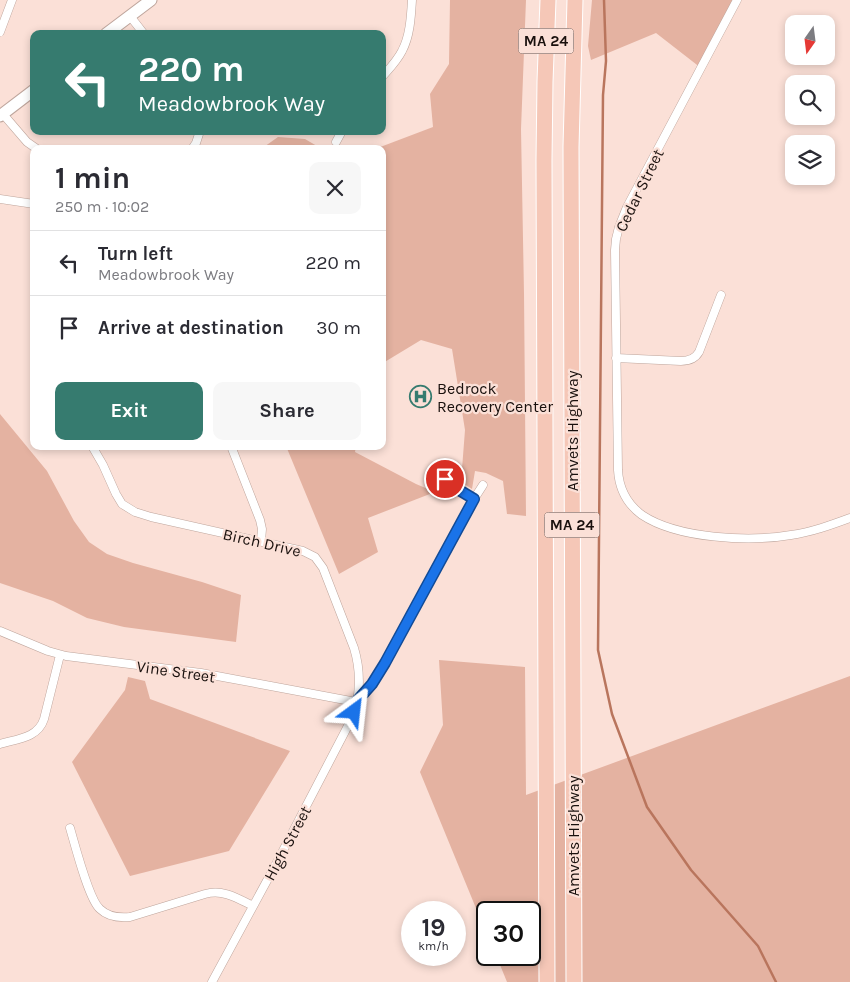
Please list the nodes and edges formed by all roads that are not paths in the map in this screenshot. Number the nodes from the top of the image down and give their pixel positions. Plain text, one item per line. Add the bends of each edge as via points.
1 (12, 0) edge
2 (151, 0) edge
3 (412, 0) edge
4 (543, 0) edge
5 (548, 0) edge
6 (575, 0) edge
7 (737, 0) edge
8 (130, 16) junction
9 (111, 30) edge
10 (141, 30) edge
11 (0, 32) edge
12 (386, 72) edge
13 (545, 82) junction
14 (30, 93) edge
15 (2, 115) edge
16 (340, 135) edge
17 (336, 142) dead end
18 (31, 145) edge
19 (0, 199) edge
20 (30, 203) edge
21 (721, 295) dead end
22 (616, 358) junction
23 (94, 450) edge
24 (233, 450) edge
25 (445, 479) dead end
26 (483, 484) dead end
27 (474, 499) junction
28 (850, 518) edge
29 (260, 541) junction
30 (0, 631) edge
31 (60, 655) junction
32 (356, 702) junction
33 (0, 744) edge
34 (70, 828) dead end
35 (253, 906) junction
36 (212, 982) edge
37 (547, 982) edge
38 (574, 982) edge

1 - 11 street
2 - 8 street
3 - 12 street via 404,46
4 - 13 highway
5 - 13 highway, Amvets Highway / MA 24
6 - 38 highway, Amvets Highway / MA 24 via 571,147
7 - 22 street, Cedar Street via 619,227 615,250
8 - 9 street
8 - 10 street
13 - 37 highway, Amvets Highway / MA 24
14 - 15 street
15 - 18 street
16 - 17 street
19 - 20 street
21 - 22 street via 699,352 692,360
22 - 28 street, Cedar Street via 618,470 625,496 642,515 682,530 750,539 814,530
23 - 29 street, Birch Drive via 119,500 130,510
24 - 29 street via 260,520
25 - 27 street
26 - 27 street
27 - 32 street via 385,663
29 - 32 street, Birch Drive via 308,552 321,564 354,648 359,680
30 - 31 street, Vine Street
31 - 32 street, Vine Street via 188,672
31 - 33 street via 41,726 33,734
32 - 35 street, High Street via 342,738
34 - 35 street via 92,898 108,915 130,917 214,892 229,894
35 - 36 street, High Street

